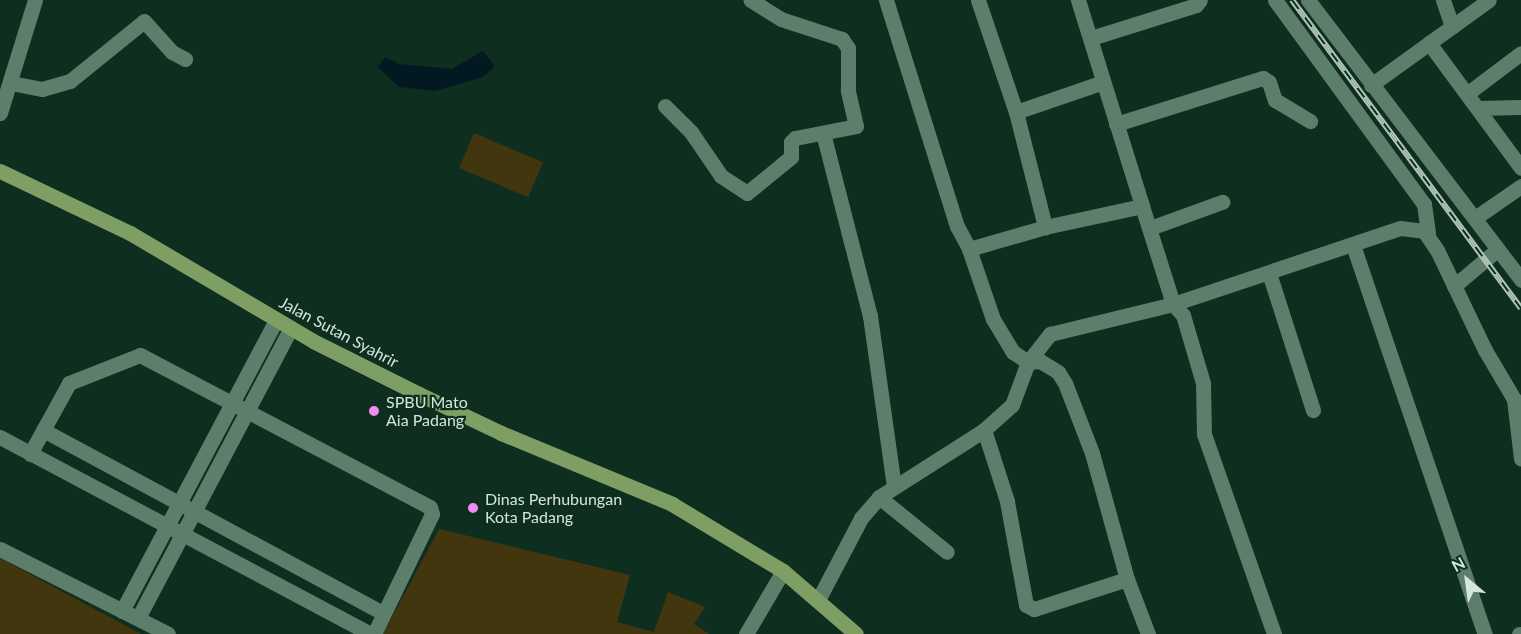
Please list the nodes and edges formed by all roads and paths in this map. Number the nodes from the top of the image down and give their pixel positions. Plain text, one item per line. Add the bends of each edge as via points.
1 (35, 0) edge
2 (751, 0) edge
3 (886, 0) edge
4 (978, 0) edge
5 (1078, 0) edge
6 (1200, 0) edge
7 (1275, 0) edge
8 (1308, 0) edge
9 (1443, 0) edge
10 (1489, 0) edge
11 (1452, 26) junction
12 (1090, 38) junction
13 (1429, 43) junction
14 (1521, 52) edge
15 (185, 59) dead end
16 (1103, 82) junction
17 (11, 83) junction
18 (1371, 85) junction
19 (1468, 93) junction
20 (665, 106) dead end
21 (1521, 107) edge
22 (1479, 108) junction
23 (1016, 112) junction
24 (0, 113) edge
25 (1310, 121) dead end
26 (1116, 124) junction
27 (823, 133) junction
28 (1521, 168) edge
29 (0, 171) edge
30 (1521, 186) edge
31 (1222, 202) dead end
32 (1142, 206) junction
33 (1475, 218) junction
34 (1045, 227) junction
35 (1149, 228) junction
36 (1428, 234) junction
37 (1353, 245) junction
38 (969, 249) junction
39 (1498, 249) junction
40 (1269, 273) junction
41 (1521, 280) edge
42 (1454, 285) junction
43 (1173, 304) junction
44 (276, 320) junction
45 (291, 328) junction
46 (1028, 362) junction
47 (231, 403) junction
48 (1313, 410) dead end
49 (247, 411) junction
50 (43, 430) junction
51 (984, 430) junction
52 (0, 437) edge
53 (30, 454) junction
54 (1521, 459) edge
55 (894, 486) junction
56 (879, 497) junction
57 (179, 502) junction
58 (194, 511) junction
59 (166, 526) junction
60 (182, 534) junction
61 (0, 549) edge
62 (947, 552) dead end
63 (783, 571) junction
64 (1127, 579) junction
65 (818, 600) junction
66 (122, 611) junction
67 (383, 613) junction
68 (138, 618) junction
69 (168, 634) edge
70 (372, 634) edge
71 (746, 634) edge
72 (856, 634) edge
73 (1148, 634) edge
74 (1274, 634) edge
75 (1485, 634) edge

1 - 17 street
2 - 27 street via 781,19 842,39 848,48 848,90 856,126
3 - 38 street via 957,226
4 - 23 street
5 - 12 street
6 - 12 street via 1196,5
7 - 36 street via 1424,204
8 - 18 street
9 - 11 street
10 - 11 street
11 - 13 street
12 - 16 street
13 - 18 street
13 - 19 street
14 - 19 street
15 - 17 street via 172,52 145,21 59,86 42,88
16 - 23 street
16 - 26 street
17 - 24 street
18 - 33 street
19 - 22 street
20 - 27 street via 690,132 721,176 747,193 791,157 790,142 795,138
21 - 22 street
22 - 28 street
23 - 34 street
25 - 26 street via 1275,100 1269,82 1263,78
26 - 32 street
27 - 55 street via 870,316
29 - 44 main road, Jalan Sutan Syahrir via 130,233
30 - 33 street
31 - 35 street
32 - 34 street
32 - 35 street
33 - 39 street
34 - 38 street
35 - 43 street
36 - 37 street via 1415,227 1400,228
36 - 42 street
37 - 40 street
37 - 75 street
38 - 46 street via 999,331 1013,352
39 - 41 street
39 - 42 street
40 - 43 street
40 - 48 street
42 - 54 street via 1514,399
43 - 46 street via 1056,331
43 - 74 street via 1183,315 1203,383 1204,434
44 - 45 main road, Jalan Sutan Syahrir
44 - 47 street
45 - 49 street
45 - 63 main road, Jalan Sutan Syahrir via 476,422 672,504
46 - 51 street via 1011,405
46 - 64 street via 1040,361 1058,372 1065,383 1092,453
47 - 49 street
47 - 50 street via 140,355 78,376 69,383
47 - 57 street
49 - 58 street
49 - 67 street via 430,507 432,514
50 - 53 street
50 - 57 street
51 - 55 street
51 - 64 street via 1007,501 1026,605 1034,609
52 - 53 street
53 - 59 street
55 - 56 street
56 - 62 street
56 - 65 street via 861,518
57 - 58 street
57 - 59 street
58 - 60 street
58 - 67 street
59 - 60 street
59 - 66 street
60 - 68 street
60 - 70 street
61 - 66 street
63 - 65 main road, Jalan Sutan Syahrir
63 - 71 street
64 - 73 street
65 - 72 main road, Jalan Sutan Syahrir
66 - 68 street
67 - 70 street
68 - 69 street

